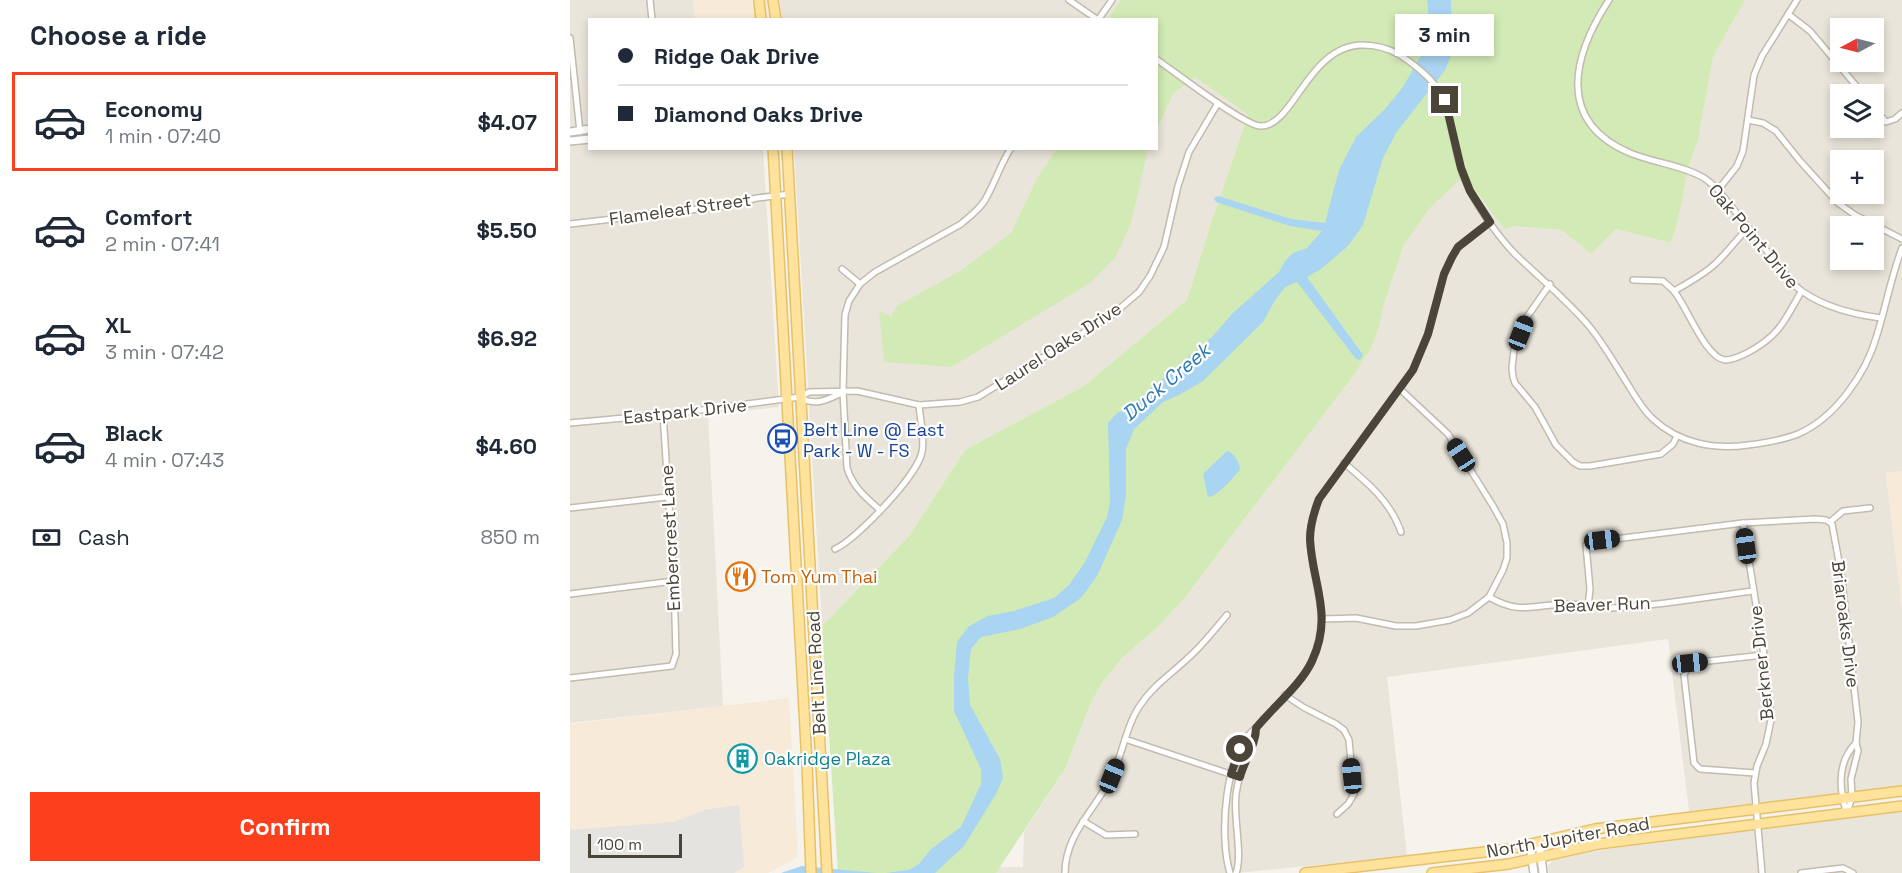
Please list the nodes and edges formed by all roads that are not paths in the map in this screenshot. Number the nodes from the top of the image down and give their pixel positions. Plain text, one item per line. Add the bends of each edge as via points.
1 (650, 0) edge
2 (759, 0) edge
3 (773, 0) edge
4 (1069, 0) edge
5 (1112, 0) edge
6 (1609, 0) edge
7 (1797, 0) edge
8 (1788, 14) junction
9 (652, 18) edge
10 (761, 18) edge
11 (776, 18) edge
12 (1096, 18) edge
13 (1099, 18) edge
14 (570, 38) edge
15 (1158, 60) edge
16 (1855, 84) edge
17 (1218, 103) junction
18 (1902, 113) edge
19 (1748, 120) junction
20 (1884, 120) edge
21 (588, 129) edge
22 (580, 130) junction
23 (570, 132) edge
24 (588, 138) edge
25 (581, 140) junction
26 (570, 141) edge
27 (773, 150) edge
28 (787, 150) edge
29 (1010, 150) edge
30 (1718, 190) junction
31 (790, 194) junction
32 (775, 196) junction
33 (1490, 222) junction
34 (570, 224) edge
35 (1748, 228) junction
36 (1902, 239) edge
37 (1902, 248) edge
38 (842, 269) dead end
39 (1633, 280) dead end
40 (860, 284) junction
41 (1550, 284) junction
42 (1674, 291) junction
43 (1801, 292) junction
44 (1881, 318) junction
45 (1400, 389) junction
46 (843, 392) junction
47 (800, 397) junction
48 (787, 399) junction
49 (919, 405) junction
50 (663, 414) junction
51 (570, 423) edge
52 (1677, 436) junction
53 (1344, 463) junction
54 (804, 478) junction
55 (791, 479) junction
56 (667, 498) junction
57 (570, 508) edge
58 (1870, 508) dead end
59 (880, 510) junction
60 (1830, 522) junction
61 (1743, 524) junction
62 (1401, 532) dead end
63 (835, 549) dead end
64 (674, 581) junction
65 (1753, 591) junction
66 (570, 594) edge
67 (1489, 597) junction
68 (1588, 607) junction
69 (1227, 615) dead end
70 (1322, 619) junction
71 (813, 623) junction
72 (799, 624) junction
73 (1764, 655) junction
74 (570, 678) edge
75 (1285, 694) junction
76 (1256, 728) junction
77 (1125, 739) junction
78 (1856, 743) junction
79 (1755, 772) junction
80 (1231, 774) junction
81 (1240, 777) junction
82 (1902, 791) edge
83 (1847, 798) junction
84 (1902, 806) edge
85 (1756, 808) junction
86 (1847, 813) junction
87 (1337, 814) dead end
88 (1083, 821) junction
89 (1758, 823) junction
90 (1135, 834) dead end
91 (1535, 843) junction
92 (1448, 857) junction
93 (1537, 858) junction
94 (1374, 869) edge
95 (1449, 871) junction
96 (810, 873) edge
97 (827, 873) edge
98 (1065, 873) edge
99 (1230, 873) edge
100 (1236, 873) edge
101 (1311, 873) edge
102 (1432, 873) edge
103 (1534, 873) edge
104 (1543, 873) edge
105 (1762, 873) edge
106 (1801, 873) edge
107 (1853, 873) edge

1 - 9 street
2 - 10 main road
3 - 11 main road
4 - 12 street
5 - 13 street
6 - 30 street, Oak Point Drive via 1584,46 1580,67 1578,91 1588,119 1609,142 1697,175
7 - 8 street
8 - 16 street via 1810,31
8 - 19 street via 1754,75
14 - 22 street
15 - 17 street
17 - 33 street via 1262,126 1274,121 1323,61 1336,51 1349,45 1374,45 1392,51 1419,71 1445,100 1461,168
17 - 49 street, Laurel Oaks Drive via 1189,152 1164,247 1139,292 1111,316 978,397
18 - 20 street via 1894,120
19 - 30 street via 1737,166
19 - 36 street via 1776,131 1838,203
21 - 22 street
22 - 23 street
22 - 25 street
24 - 25 street
25 - 26 street
27 - 32 main road, Belt Line Road
28 - 31 main road, Belt Line Road
29 - 40 street via 984,202 961,224
30 - 35 street, Oak Point Drive
31 - 32 street, Flameleaf Street
31 - 47 main road, Belt Line Road
32 - 34 street, Flameleaf Street via 725,206
32 - 48 main road, Belt Line Road
33 - 41 street via 1515,254
33 - 45 street via 1458,247 1451,259 1420,354
35 - 42 street via 1702,275
35 - 43 street, Oak Point Drive
37 - 44 street
38 - 40 street
39 - 42 street via 1663,280
40 - 46 street via 845,315
41 - 52 street via 1591,328 1649,416
41 - 52 street via 1527,317 1514,350 1512,368 1515,383 1535,407 1556,445 1573,462 1590,466 1661,454
42 - 43 street via 1704,342 1725,360 1766,343 1781,328
43 - 44 street, Oak Point Drive via 1839,309
44 - 52 street via 1870,356 1822,420 1797,434 1732,448 1702,445
45 - 53 street
45 - 67 street via 1448,434 1503,524 1507,558
46 - 47 street, Laurel Oaks Drive via 809,392
46 - 47 street, Laurel Oaks Drive via 811,403
46 - 49 street, Laurel Oaks Drive via 856,391
46 - 59 street via 850,479
47 - 48 street, Eastpark Drive
47 - 54 main road, Belt Line Road
48 - 50 street, Eastpark Drive
48 - 55 main road, Belt Line Road
49 - 59 street via 923,451 911,477
50 - 51 street, Eastpark Drive
50 - 56 street, Embercrest Lane
53 - 62 street via 1376,490
53 - 70 street via 1319,499 1312,518 1310,537
54 - 55 main road
54 - 71 main road, Belt Line Road
55 - 72 main road, Belt Line Road
56 - 57 street
56 - 64 street, Embercrest Lane
58 - 60 street via 1843,512
59 - 63 street via 864,528
60 - 61 street via 1815,519
60 - 78 street, Briaroaks Drive via 1841,573 1856,705
61 - 65 street, Berkner Drive
61 - 68 street via 1591,542 1586,545
64 - 66 street
64 - 74 street, Embercrest Lane via 676,654 672,666
65 - 68 street, Beaver Run via 1611,608
65 - 73 street, Berkner Drive
67 - 68 street, Beaver Run via 1515,608 1567,603
67 - 70 street via 1468,613 1416,626 1356,618
69 - 77 street via 1201,646 1147,696
70 - 75 street via 1312,662
71 - 72 main road
71 - 97 main road, Belt Line Road
72 - 96 main road, Belt Line Road
73 - 79 street, Berkner Drive via 1771,720
73 - 79 street via 1690,663 1684,675 1694,763 1700,769
75 - 76 street
75 - 87 street via 1344,730 1353,794
76 - 80 street via 1240,749
76 - 81 street via 1256,738
77 - 80 street
77 - 88 street via 1112,776
78 - 83 street, Briaroaks Drive via 1858,751
78 - 83 street, Briaroaks Drive via 1849,749 1842,768
79 - 85 street, Berkner Drive
80 - 81 street
80 - 99 street via 1226,815
81 - 100 street via 1236,796
82 - 83 main road, North Jupiter Road
83 - 85 main road, North Jupiter Road
83 - 86 street, Briaroaks Drive
83 - 86 street, Briaroaks Drive
84 - 86 main road, North Jupiter Road
85 - 89 street, Berkner Drive
85 - 91 main road, North Jupiter Road via 1595,829
86 - 89 main road, North Jupiter Road
88 - 90 street via 1106,835
88 - 98 street via 1066,856
89 - 93 main road, North Jupiter Road via 1598,844
89 - 105 street, Berkner Drive
91 - 92 main road, North Jupiter Road
91 - 93 street
92 - 94 main road, North Jupiter Road
92 - 95 main road
93 - 95 main road, North Jupiter Road
93 - 103 street
93 - 104 street
94 - 101 main road, North Jupiter Road
95 - 102 main road, North Jupiter Road
106 - 107 street via 1843,868

